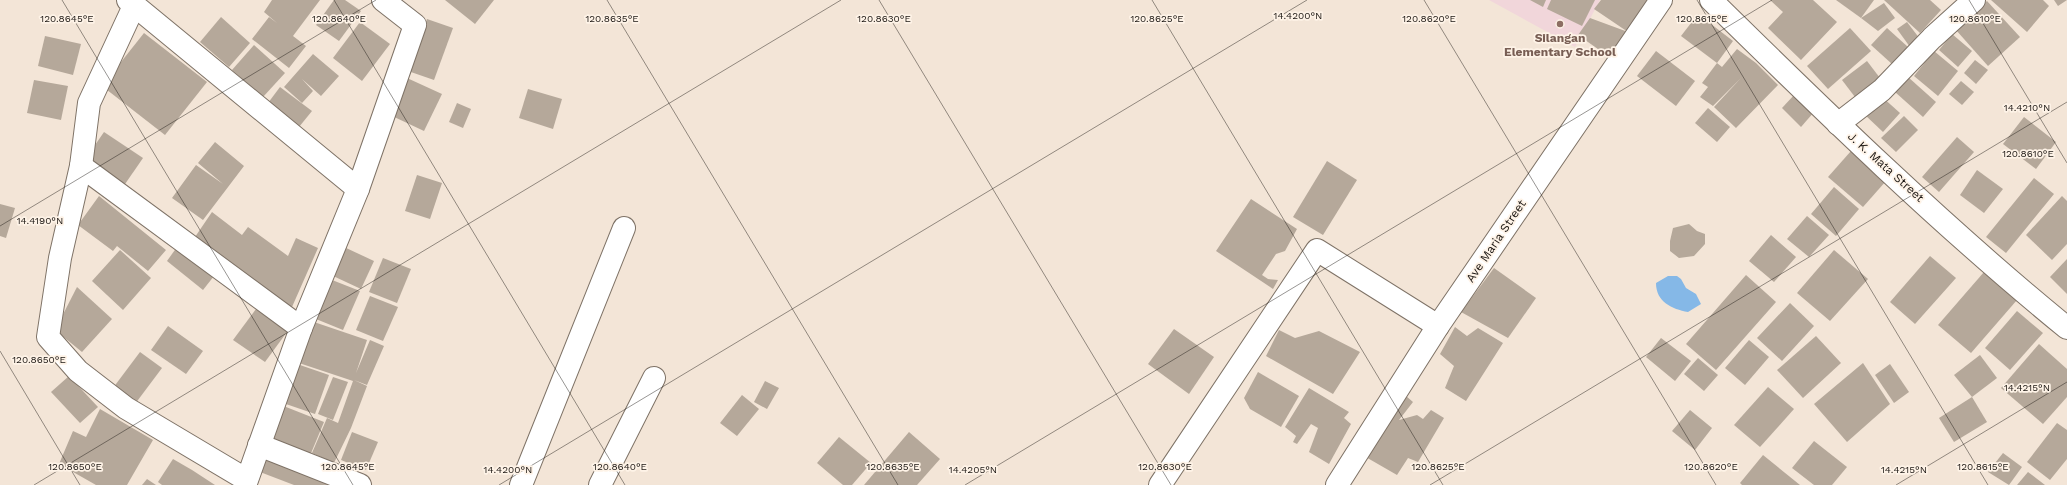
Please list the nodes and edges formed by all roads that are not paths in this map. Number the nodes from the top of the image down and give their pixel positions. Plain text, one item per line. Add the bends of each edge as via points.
1 (383, 0) edge
2 (1661, 0) edge
3 (1711, 0) edge
4 (1974, 0) edge
5 (131, 3) edge
6 (1838, 124) junction
7 (81, 166) junction
8 (358, 189) junction
9 (624, 228) dead end
10 (1438, 326) junction
11 (301, 328) junction
12 (2067, 328) edge
13 (654, 378) dead end
14 (259, 445) junction
15 (247, 482) edge
16 (360, 485) edge
17 (521, 485) edge
18 (600, 485) edge
19 (1160, 485) edge
20 (1337, 485) edge

1 - 8 street via 415,26
2 - 10 street, Ave Maria Street
3 - 6 street, J. K. Mata Street
4 - 6 street via 1932,38 1882,90
5 - 7 street via 89,103
5 - 8 street
6 - 12 street, J. K. Mata Street
7 - 11 street
7 - 15 street via 60,258 48,337 78,371 126,408
8 - 11 street
9 - 17 street
10 - 19 street via 1317,250
10 - 20 street, Ave Maria Street
11 - 14 street
13 - 18 street
14 - 15 street
14 - 16 street

